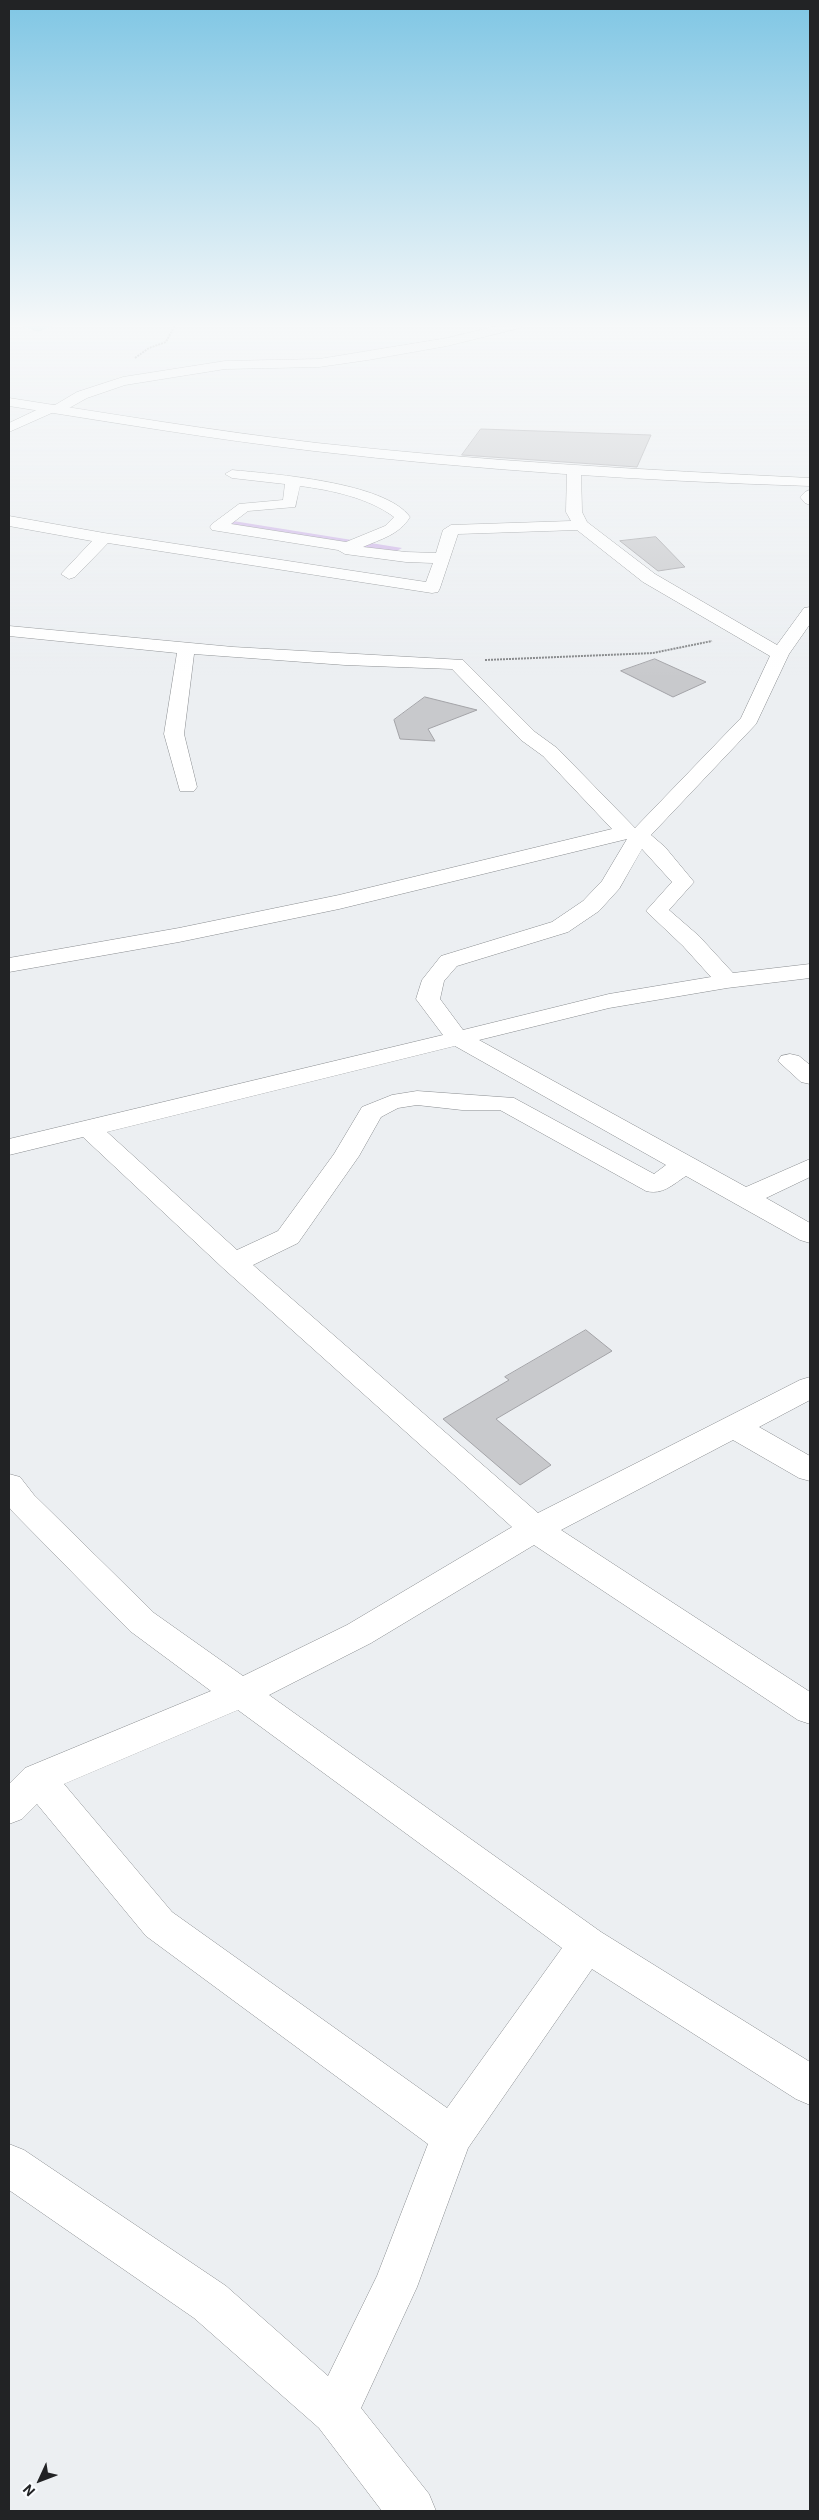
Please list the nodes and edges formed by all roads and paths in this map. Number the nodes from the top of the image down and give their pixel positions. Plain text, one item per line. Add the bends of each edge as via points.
1 (287, 443) edge
2 (574, 470) junction
3 (232, 474) dead end
4 (290, 481) junction
5 (810, 482) edge
6 (810, 495) edge
7 (810, 500) edge
8 (9, 521) edge
9 (581, 525) junction
10 (226, 528) junction
11 (104, 538) junction
12 (205, 544) dead end
13 (325, 546) dead end
14 (348, 548) junction
15 (443, 558) junction
16 (70, 574) dead end
17 (810, 612) edge
18 (9, 630) edge
19 (745, 634) junction
20 (186, 649) junction
21 (780, 654) junction
22 (457, 664) junction
23 (187, 787) dead end
24 (633, 834) junction
25 (9, 965) edge
26 (810, 971) edge
27 (728, 981) junction
28 (457, 1038) junction
29 (790, 1061) dead end
30 (810, 1078) edge
31 (88, 1128) junction
32 (9, 1147) edge
33 (685, 1164) junction
34 (810, 1167) edge
35 (747, 1197) junction
36 (810, 1234) edge
37 (234, 1263) junction
38 (810, 1387) edge
39 (735, 1427) junction
40 (810, 1470) edge
41 (9, 1485) edge
42 (535, 1529) junction
43 (240, 1694) junction
44 (810, 1710) edge
45 (38, 1779) junction
46 (9, 1808) edge
47 (588, 1944) junction
48 (810, 2085) edge
49 (452, 2136) junction
50 (9, 2165) edge
51 (335, 2412) junction
52 (412, 2511) edge

1 - 2 street
2 - 5 street
2 - 9 street via 574,512
3 - 4 street
4 - 10 street via 293,486 290,504 244,507 218,526
4 - 14 street via 346,488 402,517 397,525
6 - 7 street
8 - 11 street
9 - 15 street via 451,530
9 - 19 street via 650,578
10 - 12 street
10 - 14 street
11 - 15 street via 432,588
11 - 16 street
13 - 14 street
14 - 15 street via 406,557
17 - 21 street
18 - 20 street
19 - 21 street
19 - 22 path via 653,653 575,658 493,658
20 - 22 street via 362,662
20 - 23 street via 174,734
21 - 24 street via 749,720
22 - 24 street
24 - 25 street via 339,902
24 - 27 street via 655,848 683,882 657,911 691,941
24 - 28 street via 611,884 591,906 572,920 533,937 449,961 439,970 428,999
26 - 27 street
27 - 28 street via 609,1001
28 - 31 street
28 - 33 street
29 - 30 street
31 - 32 street
31 - 37 street
33 - 35 street
33 - 37 street via 655,1185 505,1103 417,1098 392,1102 371,1112 346,1156 288,1237
34 - 35 street
35 - 36 street
37 - 42 street
38 - 39 street
39 - 40 street
39 - 42 street
41 - 43 street via 142,1622
42 - 43 street via 359,1634
42 - 44 street
43 - 45 street
43 - 47 street
45 - 46 street
45 - 49 street via 159,1924
47 - 48 street
47 - 49 street
49 - 51 street via 395,2287
50 - 51 street via 210,2302
51 - 52 street

